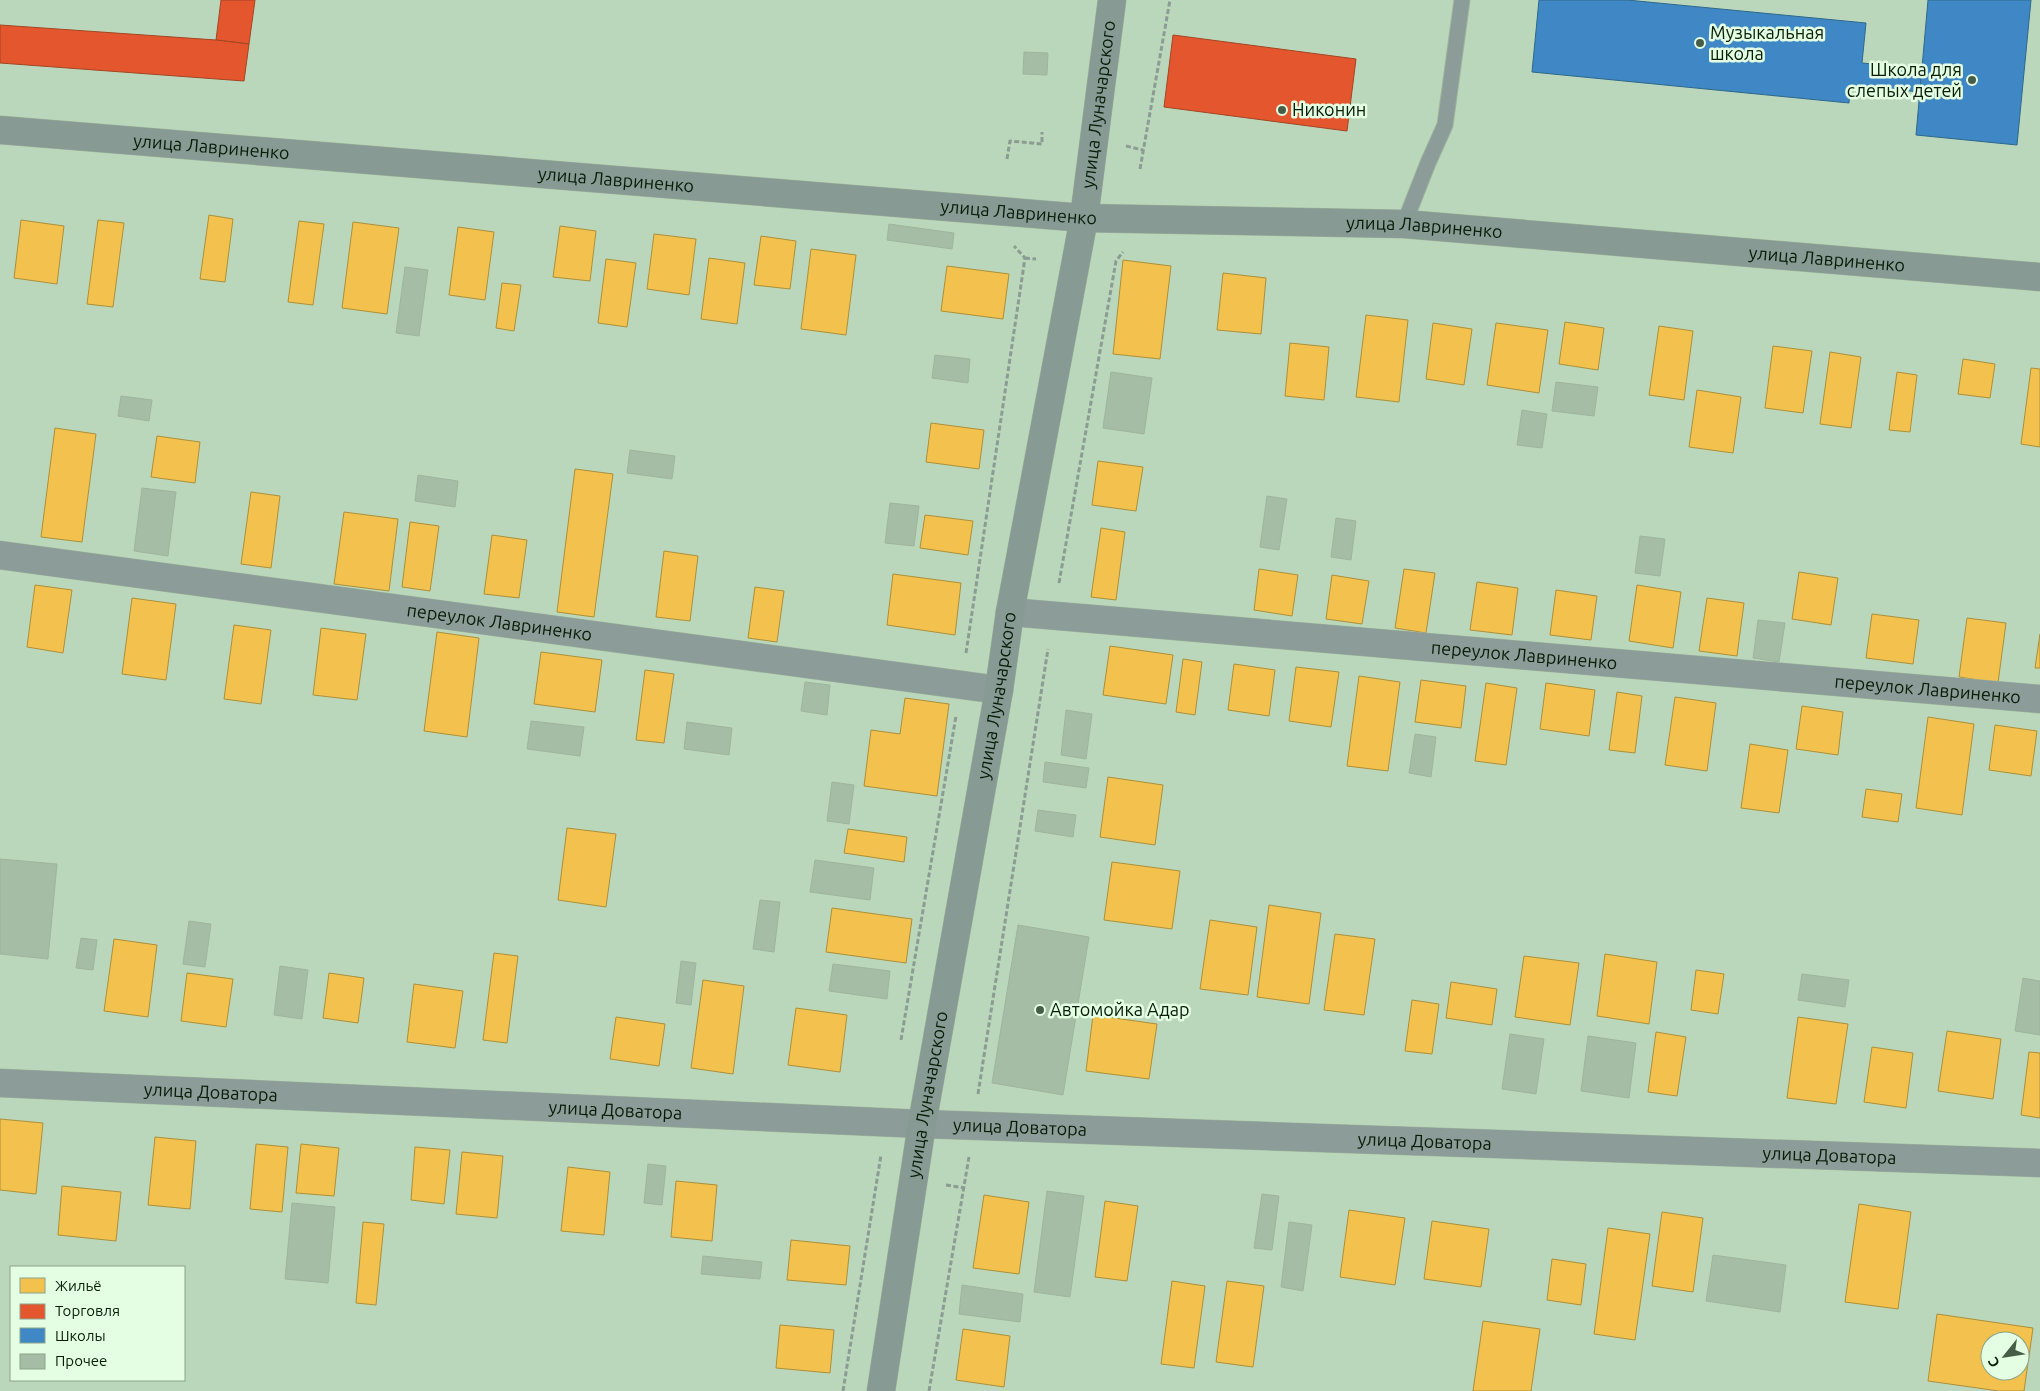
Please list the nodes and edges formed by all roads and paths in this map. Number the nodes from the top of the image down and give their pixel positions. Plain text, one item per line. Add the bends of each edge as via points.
1 (1112, 0) edge
2 (1170, 0) edge
3 (1462, 0) edge
4 (0, 130) edge
5 (1042, 132) dead end
6 (1121, 145) dead end
7 (1143, 150) junction
8 (1007, 160) dead end
9 (1140, 169) dead end
10 (1084, 218) junction
11 (1404, 224) junction
12 (1012, 244) dead end
13 (1126, 248) dead end
14 (1025, 258) junction
15 (1036, 260) dead end
16 (2040, 276) edge
17 (0, 555) edge
18 (1010, 612) junction
19 (1052, 616) junction
20 (962, 685) junction
21 (999, 690) junction
22 (2040, 699) edge
23 (900, 1045) dead end
24 (0, 1083) edge
25 (887, 1123) junction
26 (922, 1124) junction
27 (972, 1126) junction
28 (2040, 1163) edge
29 (946, 1185) dead end
30 (965, 1188) junction
31 (843, 1391) edge
32 (881, 1391) edge
33 (929, 1391) edge

1 - 10 main road, улица Луначарского
2 - 7 path
3 - 11 lane via 1445,125
4 - 10 main road, улица Лавриненко
5 - 8 path via 1042,144 1010,141
6 - 7 path
7 - 9 path
10 - 11 main road, улица Лавриненко
10 - 18 main road, улица Луначарского
11 - 16 main road, улица Лавриненко
12 - 14 path
13 - 19 path via 1116,262
14 - 15 path
14 - 20 path
17 - 20 street, переулок Лавриненко
18 - 19 street, переулок Лавриненко
18 - 21 main road, улица Луначарского
19 - 22 street, переулок Лавриненко
19 - 27 path
20 - 21 street, переулок Лавриненко
20 - 23 path
21 - 26 main road, улица Луначарского
24 - 25 street, улица Доватора
25 - 26 street, улица Доватора
25 - 31 path
26 - 27 street, улица Доватора
26 - 32 main road, улица Луначарского
27 - 28 street, улица Доватора
27 - 30 path
29 - 30 path
30 - 33 path

